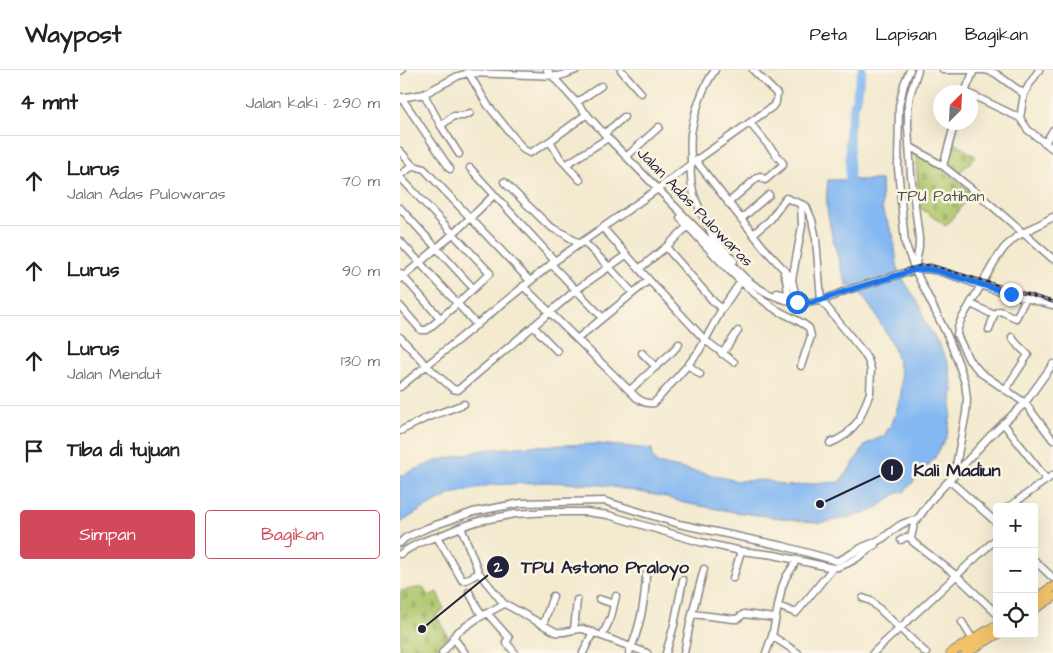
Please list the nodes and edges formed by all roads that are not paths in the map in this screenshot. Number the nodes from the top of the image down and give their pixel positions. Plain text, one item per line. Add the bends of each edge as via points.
1 (576, 70) edge
2 (621, 70) edge
3 (715, 70) edge
4 (753, 70) edge
5 (910, 70) edge
6 (918, 70) edge
7 (943, 70) edge
8 (974, 70) edge
9 (984, 70) edge
10 (1040, 70) edge
11 (467, 72) edge
12 (549, 72) edge
13 (969, 85) edge
14 (601, 86) dead end
15 (641, 93) dead end
16 (424, 94) junction
17 (1024, 94) junction
18 (400, 98) edge
19 (978, 98) edge
20 (576, 102) junction
21 (470, 113) dead end
22 (587, 114) junction
23 (624, 117) dead end
24 (1020, 118) junction
25 (750, 123) junction
26 (441, 126) junction
27 (659, 127) dead end
28 (953, 130) edge
29 (1053, 130) edge
30 (606, 136) junction
31 (550, 141) junction
32 (1045, 143) junction
33 (909, 146) junction
34 (1053, 149) edge
35 (400, 151) edge
36 (459, 154) dead end
37 (626, 157) junction
38 (693, 163) junction
39 (567, 164) junction
40 (413, 166) junction
41 (943, 166) junction
42 (470, 168) dead end
43 (450, 169) dead end
44 (400, 176) edge
45 (580, 180) dead end
46 (504, 182) dead end
47 (656, 190) junction
48 (494, 195) junction
49 (768, 195) dead end
50 (728, 203) junction
51 (801, 204) junction
52 (400, 208) edge
53 (1053, 217) edge
54 (471, 218) junction
55 (741, 219) junction
56 (689, 225) junction
57 (603, 228) junction
58 (1024, 233) junction
59 (454, 234) junction
60 (753, 234) junction
61 (711, 239) junction
62 (400, 241) edge
63 (581, 243) junction
64 (666, 247) junction
65 (437, 248) junction
66 (626, 255) junction
67 (1053, 258) edge
68 (420, 263) junction
69 (553, 263) junction
70 (780, 266) junction
71 (609, 267) junction
72 (639, 269) junction
73 (915, 269) junction
74 (401, 276) edge
75 (649, 280) junction
76 (792, 280) junction
77 (530, 281) junction
78 (741, 281) junction
79 (523, 286) junction
80 (982, 286) junction
81 (473, 288) junction
82 (576, 290) junction
83 (632, 293) junction
84 (1026, 298) junction
85 (821, 300) junction
86 (797, 302) junction
87 (457, 304) junction
88 (971, 304) junction
89 (1053, 305) edge
90 (400, 306) edge
91 (722, 309) junction
92 (550, 312) junction
93 (994, 315) junction
94 (602, 317) junction
95 (441, 319) junction
96 (477, 325) junction
97 (533, 326) junction
98 (989, 330) dead end
99 (738, 331) dead end
100 (400, 337) edge
101 (1012, 337) dead end
102 (577, 339) junction
103 (705, 340) junction
104 (400, 343) edge
105 (679, 344) dead end
106 (557, 351) dead end
107 (642, 353) dead end
108 (722, 354) junction
109 (734, 362) dead end
110 (688, 365) junction
111 (425, 366) junction
112 (802, 366) dead end
113 (656, 367) junction
114 (1052, 369) edge
115 (700, 374) dead end
116 (400, 386) edge
117 (630, 390) junction
118 (1005, 390) junction
119 (1025, 403) junction
120 (464, 404) dead end
121 (1003, 423) junction
122 (400, 430) edge
123 (1053, 440) edge
124 (830, 443) dead end
125 (952, 478) junction
126 (1050, 478) edge
127 (1016, 503) edge
128 (993, 517) edge
129 (912, 520) junction
130 (461, 527) junction
131 (437, 537) junction
132 (912, 538) junction
133 (882, 539) junction
134 (902, 540) dead end
135 (993, 542) edge
136 (400, 543) edge
137 (741, 551) junction
138 (400, 554) edge
139 (795, 560) junction
140 (1038, 564) edge
141 (833, 568) junction
142 (704, 569) dead end
143 (479, 573) junction
144 (646, 575) dead end
145 (957, 576) junction
146 (733, 578) dead end
147 (1053, 578) edge
148 (683, 580) dead end
149 (1053, 587) edge
150 (469, 592) dead end
151 (553, 596) dead end
152 (616, 596) dead end
153 (1038, 596) edge
154 (1053, 597) edge
155 (863, 598) dead end
156 (599, 599) dead end
157 (577, 600) dead end
158 (504, 604) junction
159 (614, 604) junction
160 (778, 606) junction
161 (1038, 606) edge
162 (993, 610) edge
163 (692, 614) junction
164 (484, 615) junction
165 (775, 618) junction
166 (962, 622) dead end
167 (543, 625) junction
168 (993, 628) edge
169 (900, 629) junction
170 (574, 630) junction
171 (593, 632) junction
172 (602, 636) junction
173 (772, 636) junction
174 (993, 636) edge
175 (453, 637) junction
176 (973, 640) junction
177 (631, 650) edge
178 (442, 653) edge
179 (465, 653) edge
180 (515, 653) edge
181 (583, 653) edge
182 (647, 653) edge
183 (666, 653) edge
184 (684, 653) edge
185 (766, 653) edge
186 (798, 653) edge
187 (873, 653) edge
188 (926, 653) edge
189 (951, 653) edge
190 (966, 653) edge

1 - 12 street via 563,75
2 - 15 street
3 - 38 street via 694,122 691,135
4 - 25 street via 775,91 777,99 772,107
5 - 73 street via 899,106 898,168 906,242
6 - 33 street via 908,109
7 - 8 street
8 - 9 street
8 - 13 street
9 - 17 street via 995,73
10 - 17 street
11 - 12 street
11 - 16 street
11 - 31 street via 487,104 524,150 530,153
12 - 20 street, Jalan Adas Pulowaras
14 - 20 street
16 - 18 street
16 - 26 street
17 - 24 street
18 - 43 street
19 - 24 street
20 - 22 street, Jalan Adas Pulowaras
21 - 26 street via 453,116
22 - 30 street, Jalan Adas Pulowaras
22 - 31 street
23 - 30 street
24 - 32 street via 1028,130
25 - 38 street
25 - 50 street via 783,166 765,180 758,177
26 - 36 street
27 - 37 street
28 - 41 street
29 - 32 street
30 - 37 street, Jalan Adas Pulowaras
30 - 39 street
31 - 39 street
32 - 34 street
33 - 41 street
33 - 73 street via 919,238
35 - 40 street
37 - 47 street, Jalan Adas Pulowaras
38 - 47 street
38 - 50 street
38 - 61 street via 690,174 694,196
39 - 45 street
40 - 44 street
40 - 54 street via 424,168
41 - 58 street
42 - 48 street
44 - 59 street
46 - 63 street via 547,224
47 - 56 street, Jalan Adas Pulowaras
47 - 57 street
48 - 54 street
48 - 69 street
49 - 55 street
50 - 55 street
51 - 60 street via 786,198 770,220
51 - 76 street via 802,226
51 - 85 street via 806,206 812,220
52 - 65 street
53 - 58 street
54 - 59 street
54 - 77 street
55 - 60 street
56 - 61 street, Jalan Adas Pulowaras
56 - 64 street
56 - 78 street
57 - 63 street
57 - 66 street
58 - 67 street
58 - 80 street via 999,255
59 - 65 street
59 - 81 street via 490,273
60 - 70 street
61 - 70 street via 748,275 786,296 788,287
61 - 86 street, Jalan Adas Pulowaras via 745,278 782,299
62 - 68 street
63 - 69 street
63 - 71 street
64 - 72 street
64 - 91 street
65 - 68 street
65 - 81 street
66 - 71 street
66 - 72 street
68 - 74 street
68 - 87 street
69 - 77 street
69 - 82 street
70 - 76 street
71 - 82 street
71 - 83 street
72 - 75 street
73 - 80 street via 931,270
73 - 85 street, Jalan Adas Pulowaras
73 - 125 street via 948,337 965,383 966,414
74 - 95 street
75 - 83 street
75 - 103 street
76 - 86 street
77 - 79 street
78 - 91 street
78 - 112 street via 772,307 809,328
79 - 92 street
79 - 96 street
80 - 84 street
80 - 88 street
81 - 87 street
82 - 92 street
82 - 94 street
83 - 94 street
84 - 89 street
84 - 93 street via 1016,318 1000,311
85 - 86 street, Jalan Adas Pulowaras
85 - 124 street via 863,352 871,369 870,393 859,420 847,434
87 - 95 street
87 - 96 street
88 - 93 street
88 - 118 street via 957,335 974,366
90 - 95 street via 421,330 427,330
91 - 103 street
92 - 97 street
92 - 102 street
93 - 98 street
94 - 102 street
96 - 111 street
97 - 106 street
97 - 111 street via 458,390
99 - 108 street
100 - 111 street
101 - 118 street via 1028,355
102 - 117 street
103 - 108 street
103 - 110 street
104 - 111 street
105 - 113 street
107 - 113 street
108 - 109 street
110 - 115 street
110 - 117 street via 654,403 645,403
111 - 116 street
113 - 117 street
114 - 119 street
118 - 119 street
119 - 121 street
119 - 123 street
120 - 122 street
121 - 125 street
121 - 126 street
125 - 128 street
125 - 129 street
126 - 127 street
129 - 132 street
129 - 133 street via 899,525
130 - 131 street
130 - 137 street via 515,514 586,512
130 - 143 street
131 - 138 street via 426,539
131 - 143 street via 462,580
132 - 134 street
132 - 145 street
133 - 136 street via 843,559 832,560 679,524 604,501 521,503 472,512 427,528
133 - 141 street via 864,553
135 - 145 street
137 - 139 street
137 - 146 street
139 - 141 street
139 - 160 street via 782,587
140 - 147 street
141 - 160 street via 796,613
142 - 163 street
143 - 158 street
144 - 177 street via 640,622
145 - 162 street
145 - 169 street
148 - 183 street
149 - 153 highway
150 - 164 street
151 - 167 street
152 - 159 street
154 - 161 highway
155 - 169 street via 871,600
156 - 159 street
157 - 170 street
158 - 164 street
158 - 167 street
159 - 172 street
160 - 165 street
163 - 165 street via 734,619 744,614
163 - 184 street
164 - 175 street
164 - 180 street via 509,638 506,642
165 - 173 street
166 - 176 street
167 - 170 street via 561,633
168 - 176 highway
169 - 187 street
169 - 188 street
170 - 171 street via 580,628
171 - 172 street
171 - 181 street
172 - 177 street
173 - 185 street
173 - 186 street
174 - 190 highway
175 - 178 street
175 - 179 street
176 - 189 highway
177 - 182 street

